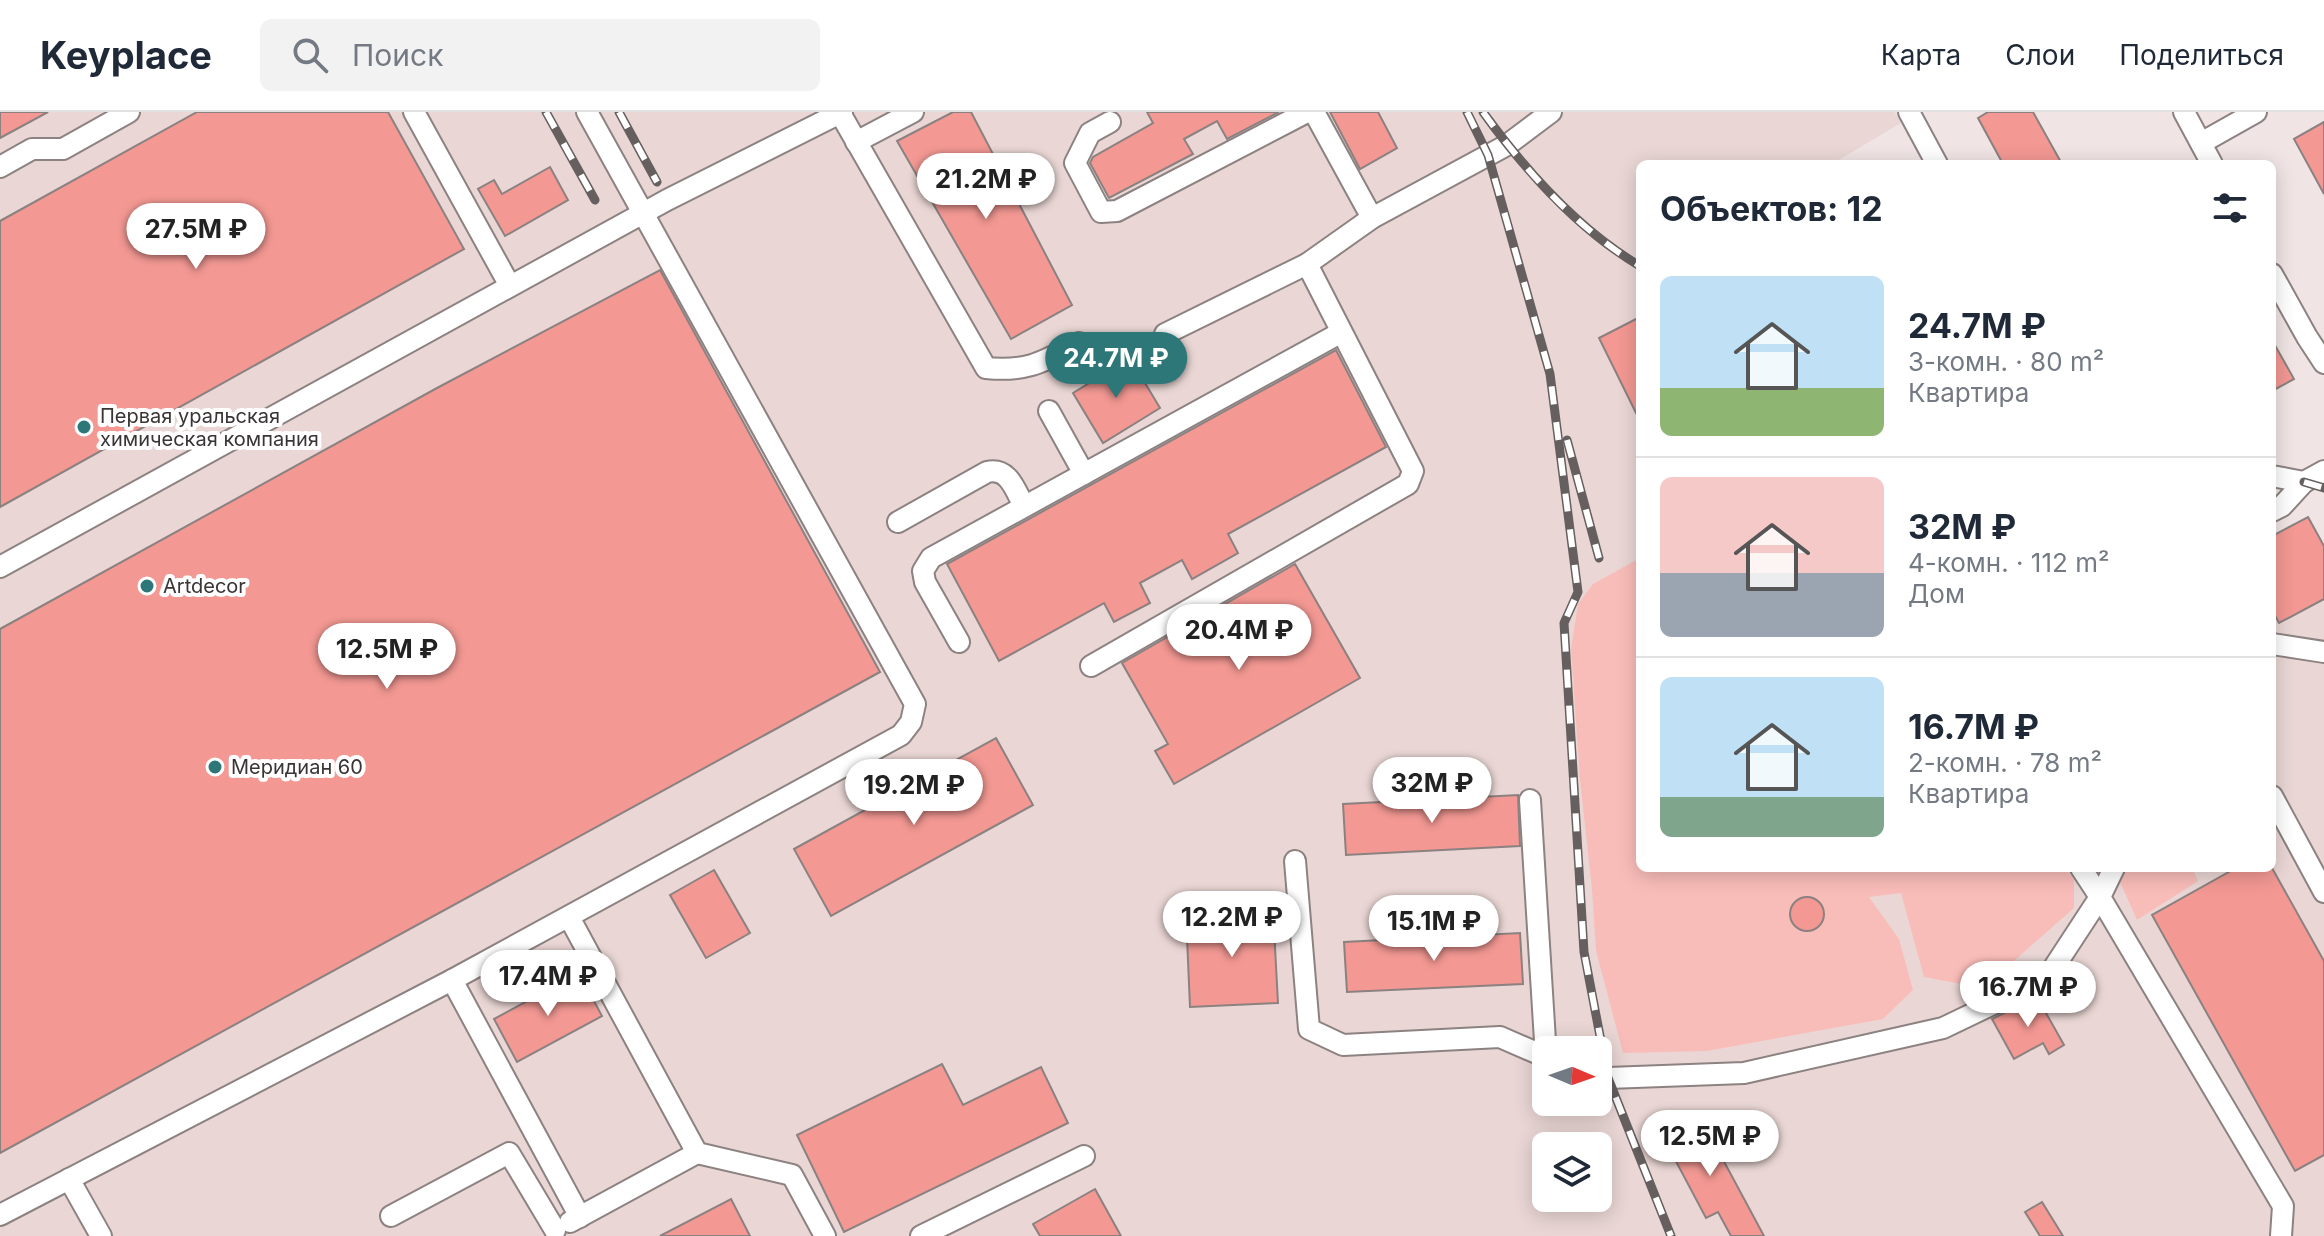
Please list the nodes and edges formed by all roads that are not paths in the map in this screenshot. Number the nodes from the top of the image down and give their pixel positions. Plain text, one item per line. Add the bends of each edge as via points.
1 (129, 112) edge
2 (414, 112) edge
3 (587, 112) edge
4 (841, 112) edge
5 (913, 112) edge
6 (1307, 112) edge
7 (1314, 112) edge
8 (1551, 112) edge
9 (1909, 112) edge
10 (2184, 112) edge
11 (2256, 112) edge
12 (1110, 122) dead end
13 (856, 142) junction
14 (2201, 143) junction
15 (1935, 160) edge
16 (2210, 160) edge
17 (0, 167) edge
18 (642, 214) junction
19 (1372, 218) junction
20 (1307, 264) junction
21 (2276, 279) edge
22 (510, 286) junction
23 (2315, 332) edge
24 (1340, 333) junction
25 (1165, 334) dead end
26 (1079, 343) dead end
27 (2324, 363) edge
28 (1049, 411) dead end
29 (2324, 471) edge
30 (1084, 474) junction
31 (2276, 477) edge
32 (2304, 482) junction
33 (1024, 506) junction
34 (2276, 509) edge
35 (898, 522) dead end
36 (2, 562) edge
37 (959, 642) dead end
38 (2276, 645) edge
39 (2324, 652) edge
40 (1091, 666) dead end
41 (1530, 800) dead end
42 (2276, 803) edge
43 (1295, 861) dead end
44 (2084, 872) edge
45 (2112, 872) edge
46 (2324, 892) edge
47 (2100, 897) junction
48 (569, 917) junction
49 (452, 980) junction
50 (1545, 1036) edge
51 (1532, 1051) edge
52 (1612, 1078) edge
53 (697, 1153) junction
54 (1084, 1156) dead end
55 (69, 1179) junction
56 (0, 1215) edge
57 (391, 1216) dead end
58 (580, 1217) junction
59 (550, 1233) edge
60 (101, 1236) edge
61 (825, 1236) edge
62 (921, 1236) edge
63 (2281, 1236) edge

1 - 17 street via 63,149 32,149
2 - 22 street
3 - 18 street
4 - 13 street
4 - 18 street
5 - 13 street
6 - 12 street via 1108,213 1101,212 1075,163 1090,133
7 - 19 street
8 - 19 street via 1507,145
9 - 15 street
10 - 14 street
11 - 14 street
13 - 26 street via 986,368 1033,367
14 - 16 street
18 - 22 street
18 - 48 street via 915,704 901,735
19 - 20 street
20 - 24 street
20 - 25 street
21 - 23 street
22 - 36 street
23 - 27 street
24 - 30 street
24 - 40 street via 1413,471 1408,484
28 - 30 street
29 - 32 street
30 - 33 street
31 - 32 street
32 - 34 street
33 - 35 street via 1008,477 987,472
33 - 37 street via 926,563 925,582
38 - 39 street
41 - 50 street
42 - 46 street
43 - 51 street via 1309,1029 1343,1045 1500,1037
44 - 47 street
45 - 47 street
47 - 52 street via 2047,978 1943,1028 1744,1073
47 - 63 street via 2283,1206
48 - 49 street
48 - 53 street
49 - 55 street
49 - 58 street
53 - 58 street
53 - 61 street via 792,1175
54 - 62 street
55 - 56 street
55 - 60 street
57 - 59 street via 509,1153
58 - 59 street

